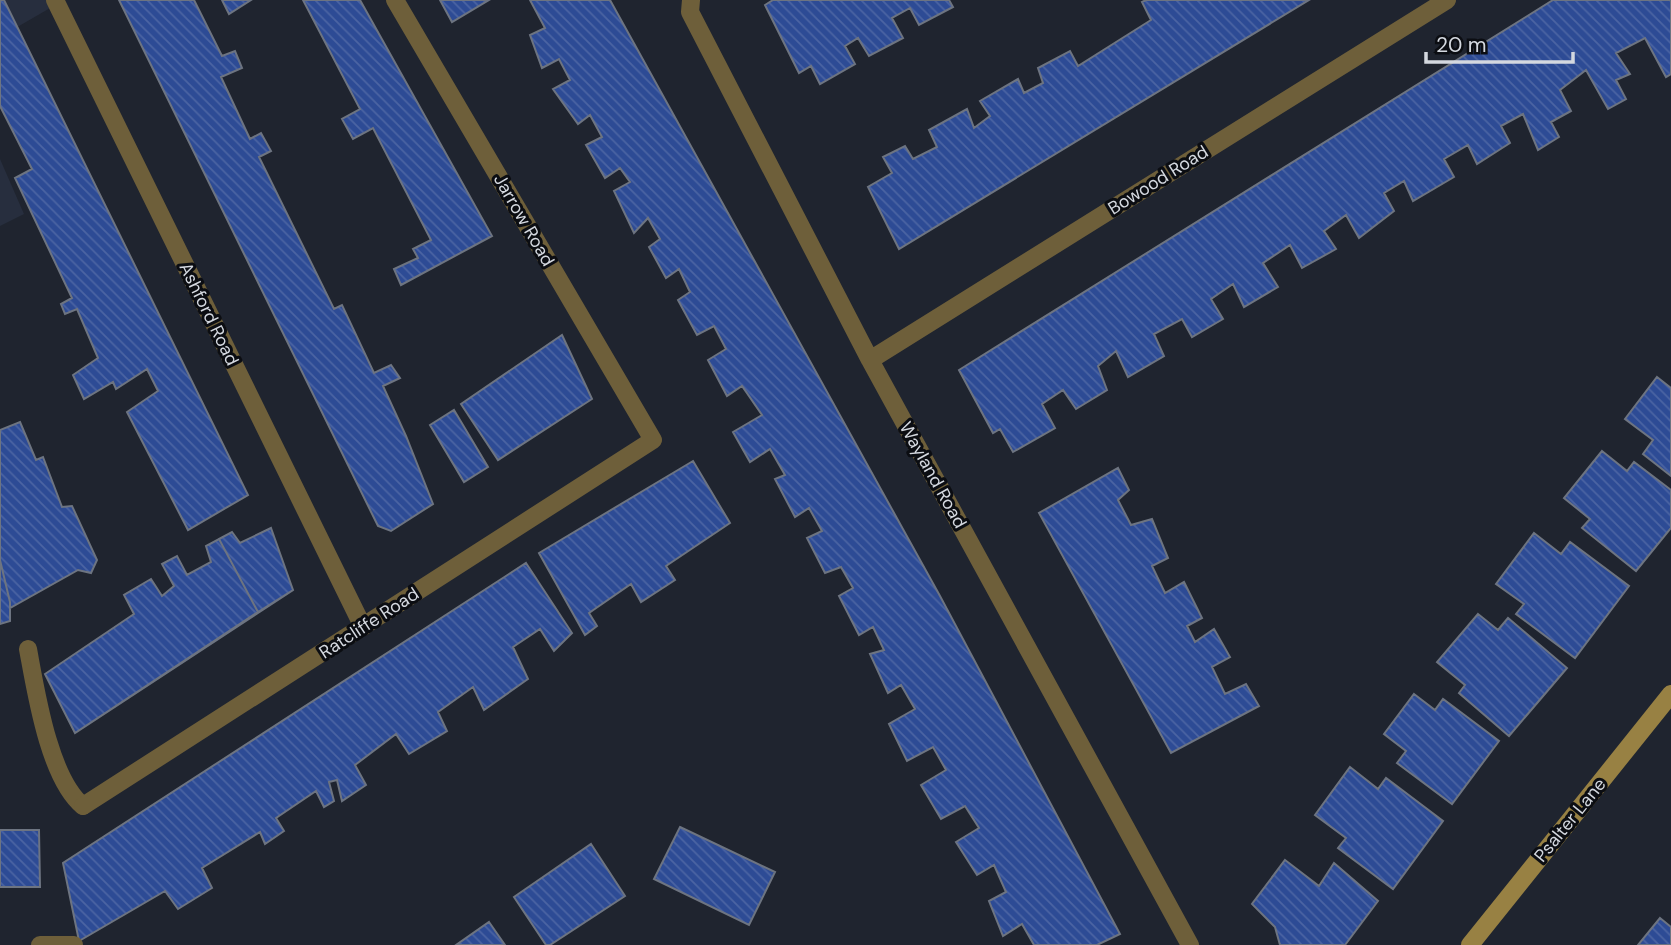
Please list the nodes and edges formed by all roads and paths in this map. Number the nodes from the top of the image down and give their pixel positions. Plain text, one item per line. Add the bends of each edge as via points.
1 (55, 0) edge
2 (395, 0) edge
3 (691, 0) edge
4 (1447, 0) edge
5 (870, 360) junction
6 (653, 440) joint
7 (363, 627) junction
8 (28, 649) dead end
9 (1671, 694) edge
10 (40, 945) edge
11 (74, 945) edge
12 (1190, 945) edge
13 (1470, 945) edge

1 - 7 street, Ashford Road
2 - 6 street, Jarrow Road
3 - 5 street, Wayland Road via 690,12
4 - 5 street, Bowood Road
5 - 12 street, Wayland Road
6 - 7 street, Ratcliffe Road
7 - 8 street, Ratcliffe Road via 83,806 55,762
9 - 13 street, Psalter Lane
10 - 11 street

